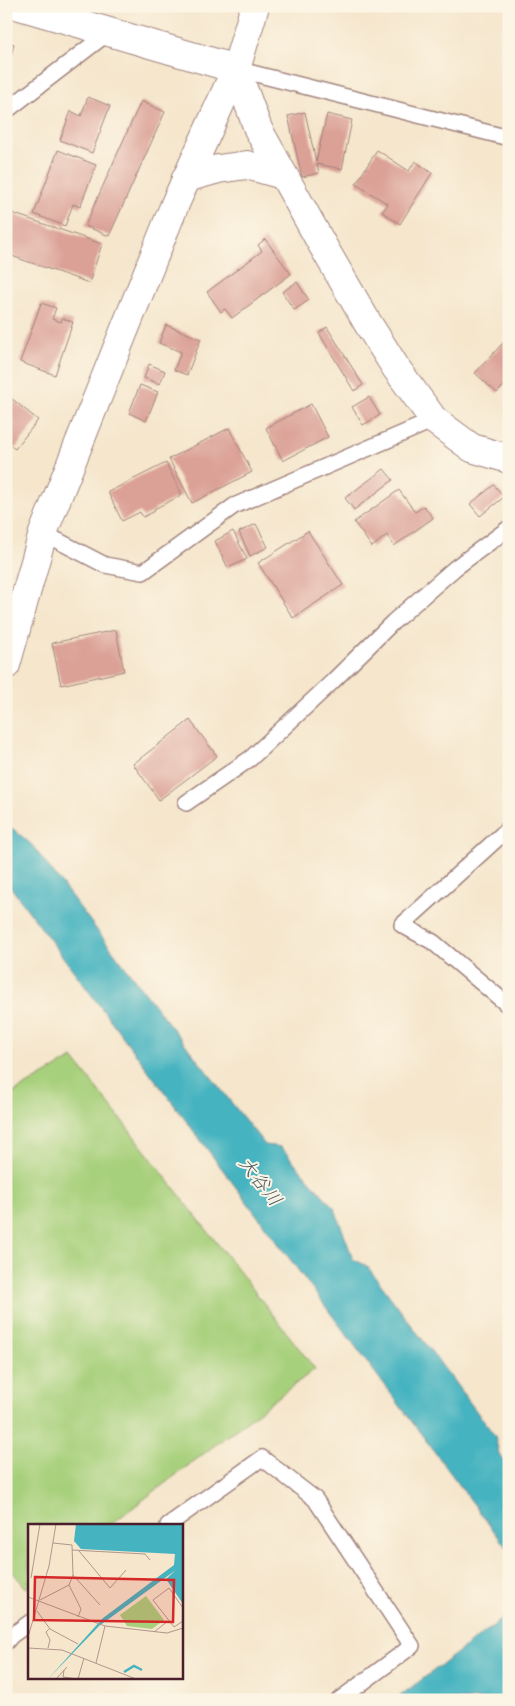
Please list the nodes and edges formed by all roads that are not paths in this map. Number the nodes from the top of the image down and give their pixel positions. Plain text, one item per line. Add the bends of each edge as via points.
1 (20, 6) edge
2 (255, 6) edge
3 (109, 32) junction
4 (236, 69) junction
5 (6, 111) edge
6 (509, 138) edge
7 (283, 175) junction
8 (186, 178) junction
9 (434, 420) junction
10 (509, 460) edge
11 (509, 528) edge
12 (43, 533) junction
13 (6, 665) edge
14 (186, 803) dead end
15 (509, 828) edge
16 (509, 1006) edge
17 (169, 1524) edge
18 (28, 1624) edge
19 (8, 1636) edge
20 (339, 1700) edge

1 - 3 street
2 - 4 street
3 - 4 street
3 - 5 lane
4 - 6 lane
4 - 7 street via 258,129
4 - 8 street
7 - 8 street via 246,166 218,169
7 - 9 street via 367,322
8 - 12 street
9 - 10 street via 472,448
9 - 12 lane via 234,506 143,572 105,565
11 - 14 lane via 455,568 393,622 251,758
12 - 13 street
15 - 16 lane via 402,925 433,942
17 - 20 lane via 262,1458 315,1499 412,1646
18 - 19 lane

